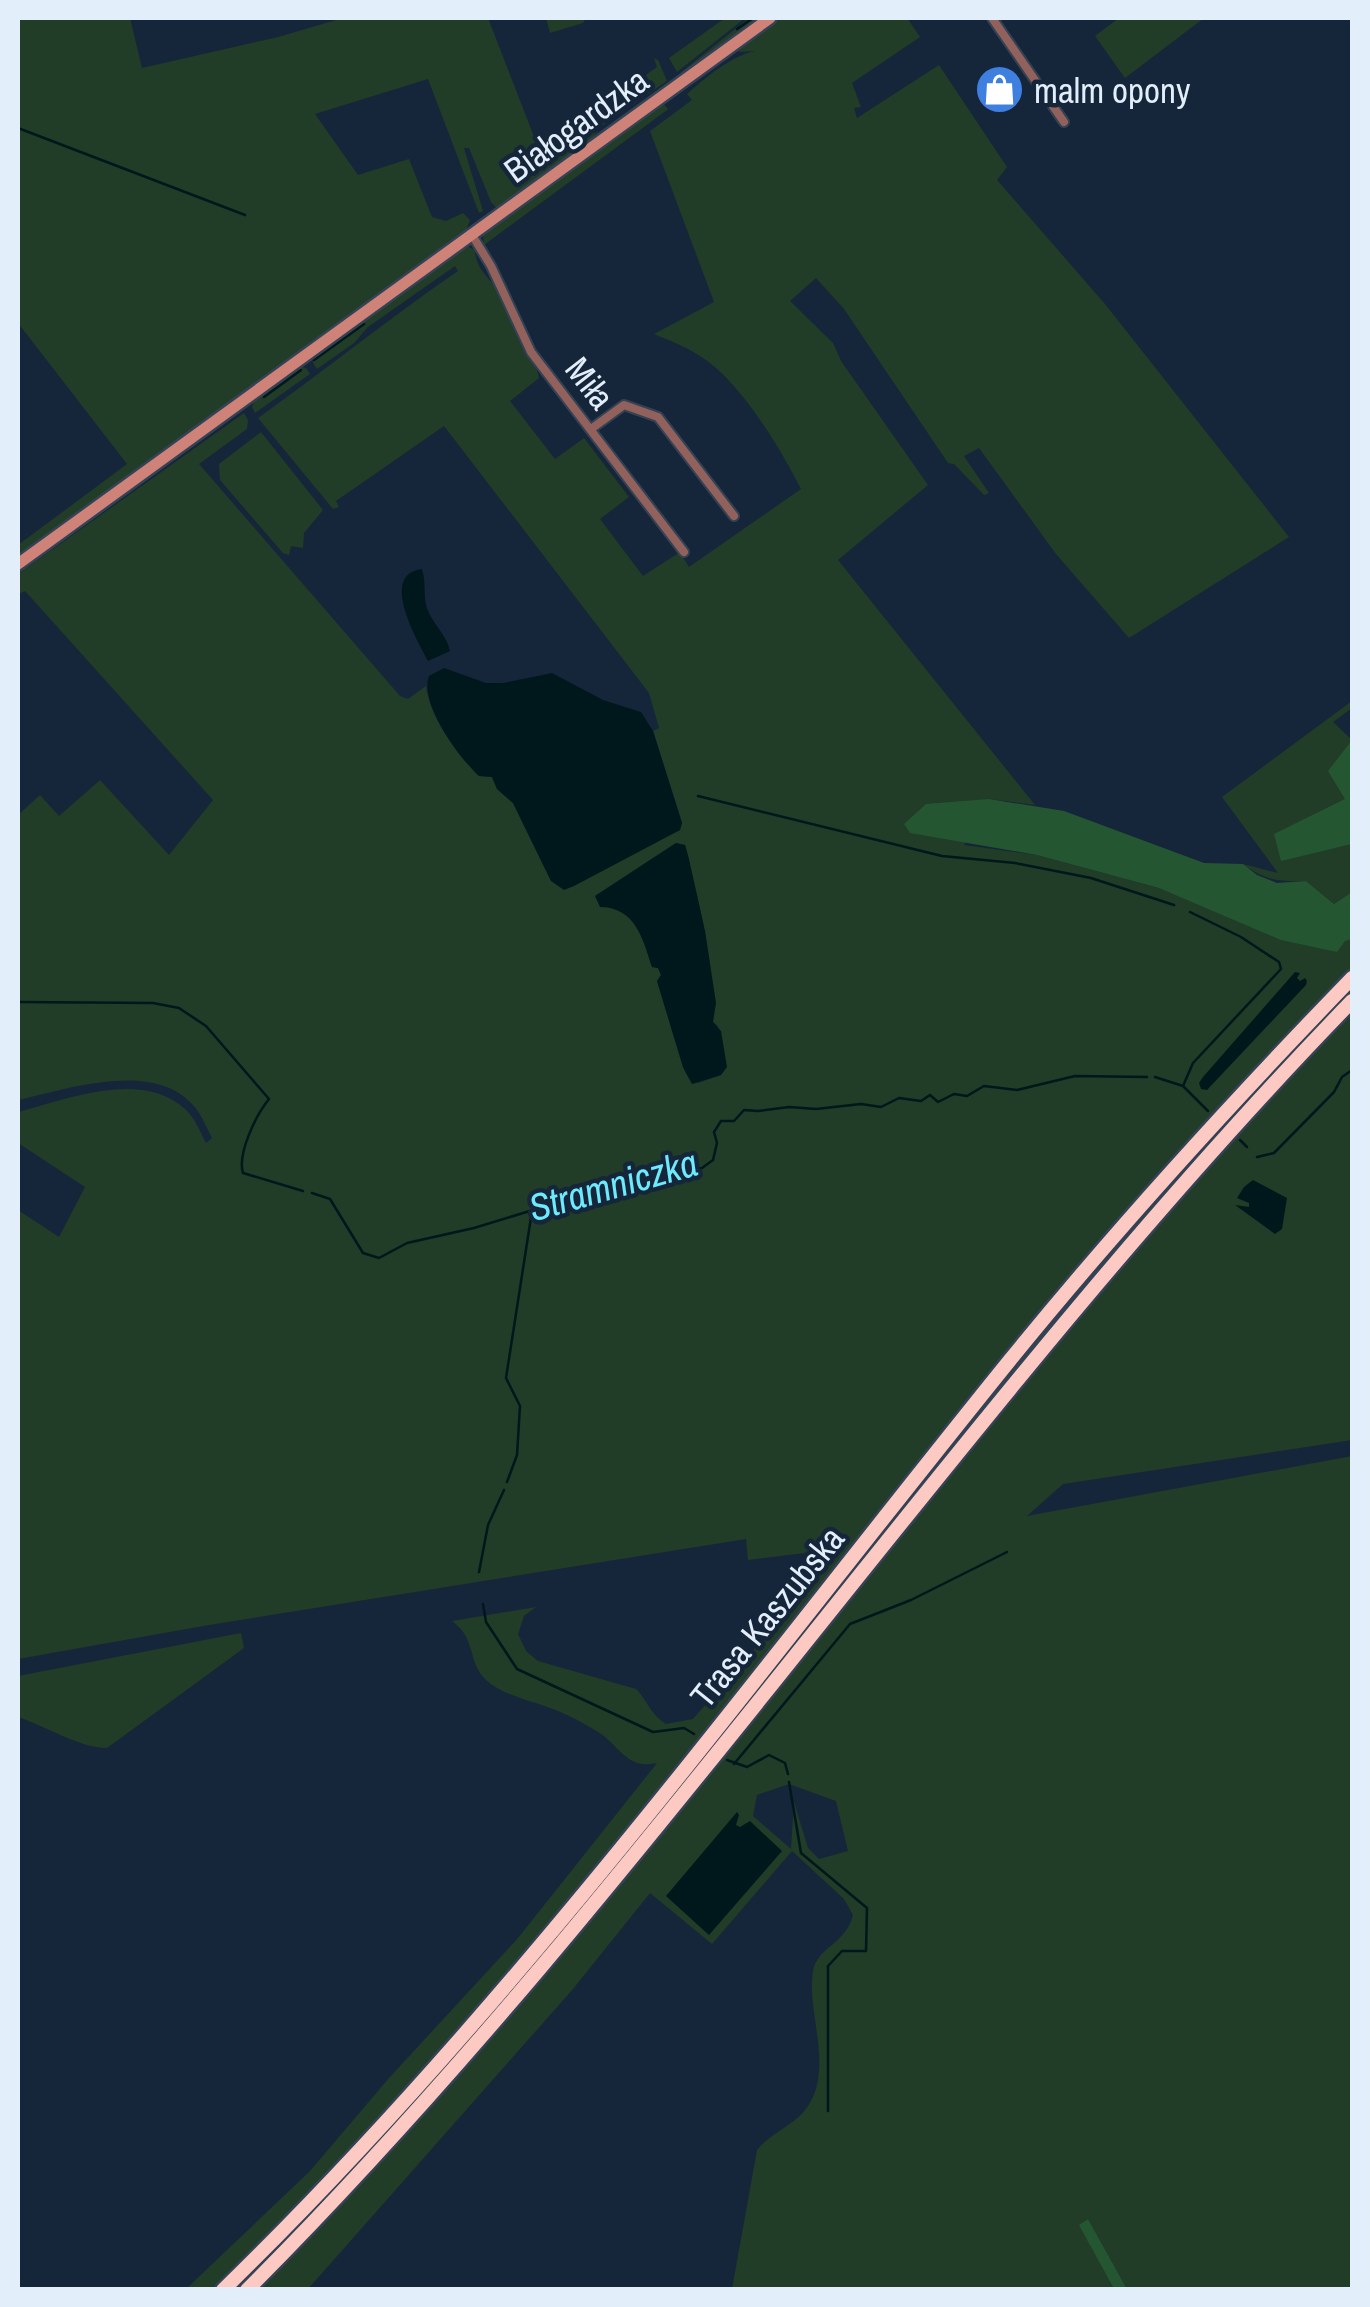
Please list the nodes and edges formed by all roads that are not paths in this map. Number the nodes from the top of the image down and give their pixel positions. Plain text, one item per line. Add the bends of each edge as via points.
1 (770, 18) edge
2 (992, 18) edge
3 (1064, 122) dead end
4 (472, 235) junction
5 (591, 430) junction
6 (734, 516) dead end
7 (684, 552) dead end
8 (18, 564) edge
9 (1352, 978) edge
10 (1352, 1002) edge
11 (223, 2290) edge
12 (247, 2290) edge

1 - 4 main road, Białogardzka
2 - 3 street
4 - 5 street, Miła via 523,339
4 - 8 main road, Białogardzka
5 - 6 street via 624,405 654,414
5 - 7 street, Miła
9 - 11 highway, Trasa Kaszubska via 1056,1304 471,2026
10 - 12 highway, Trasa Kaszubska via 1098,1280 491,2028

